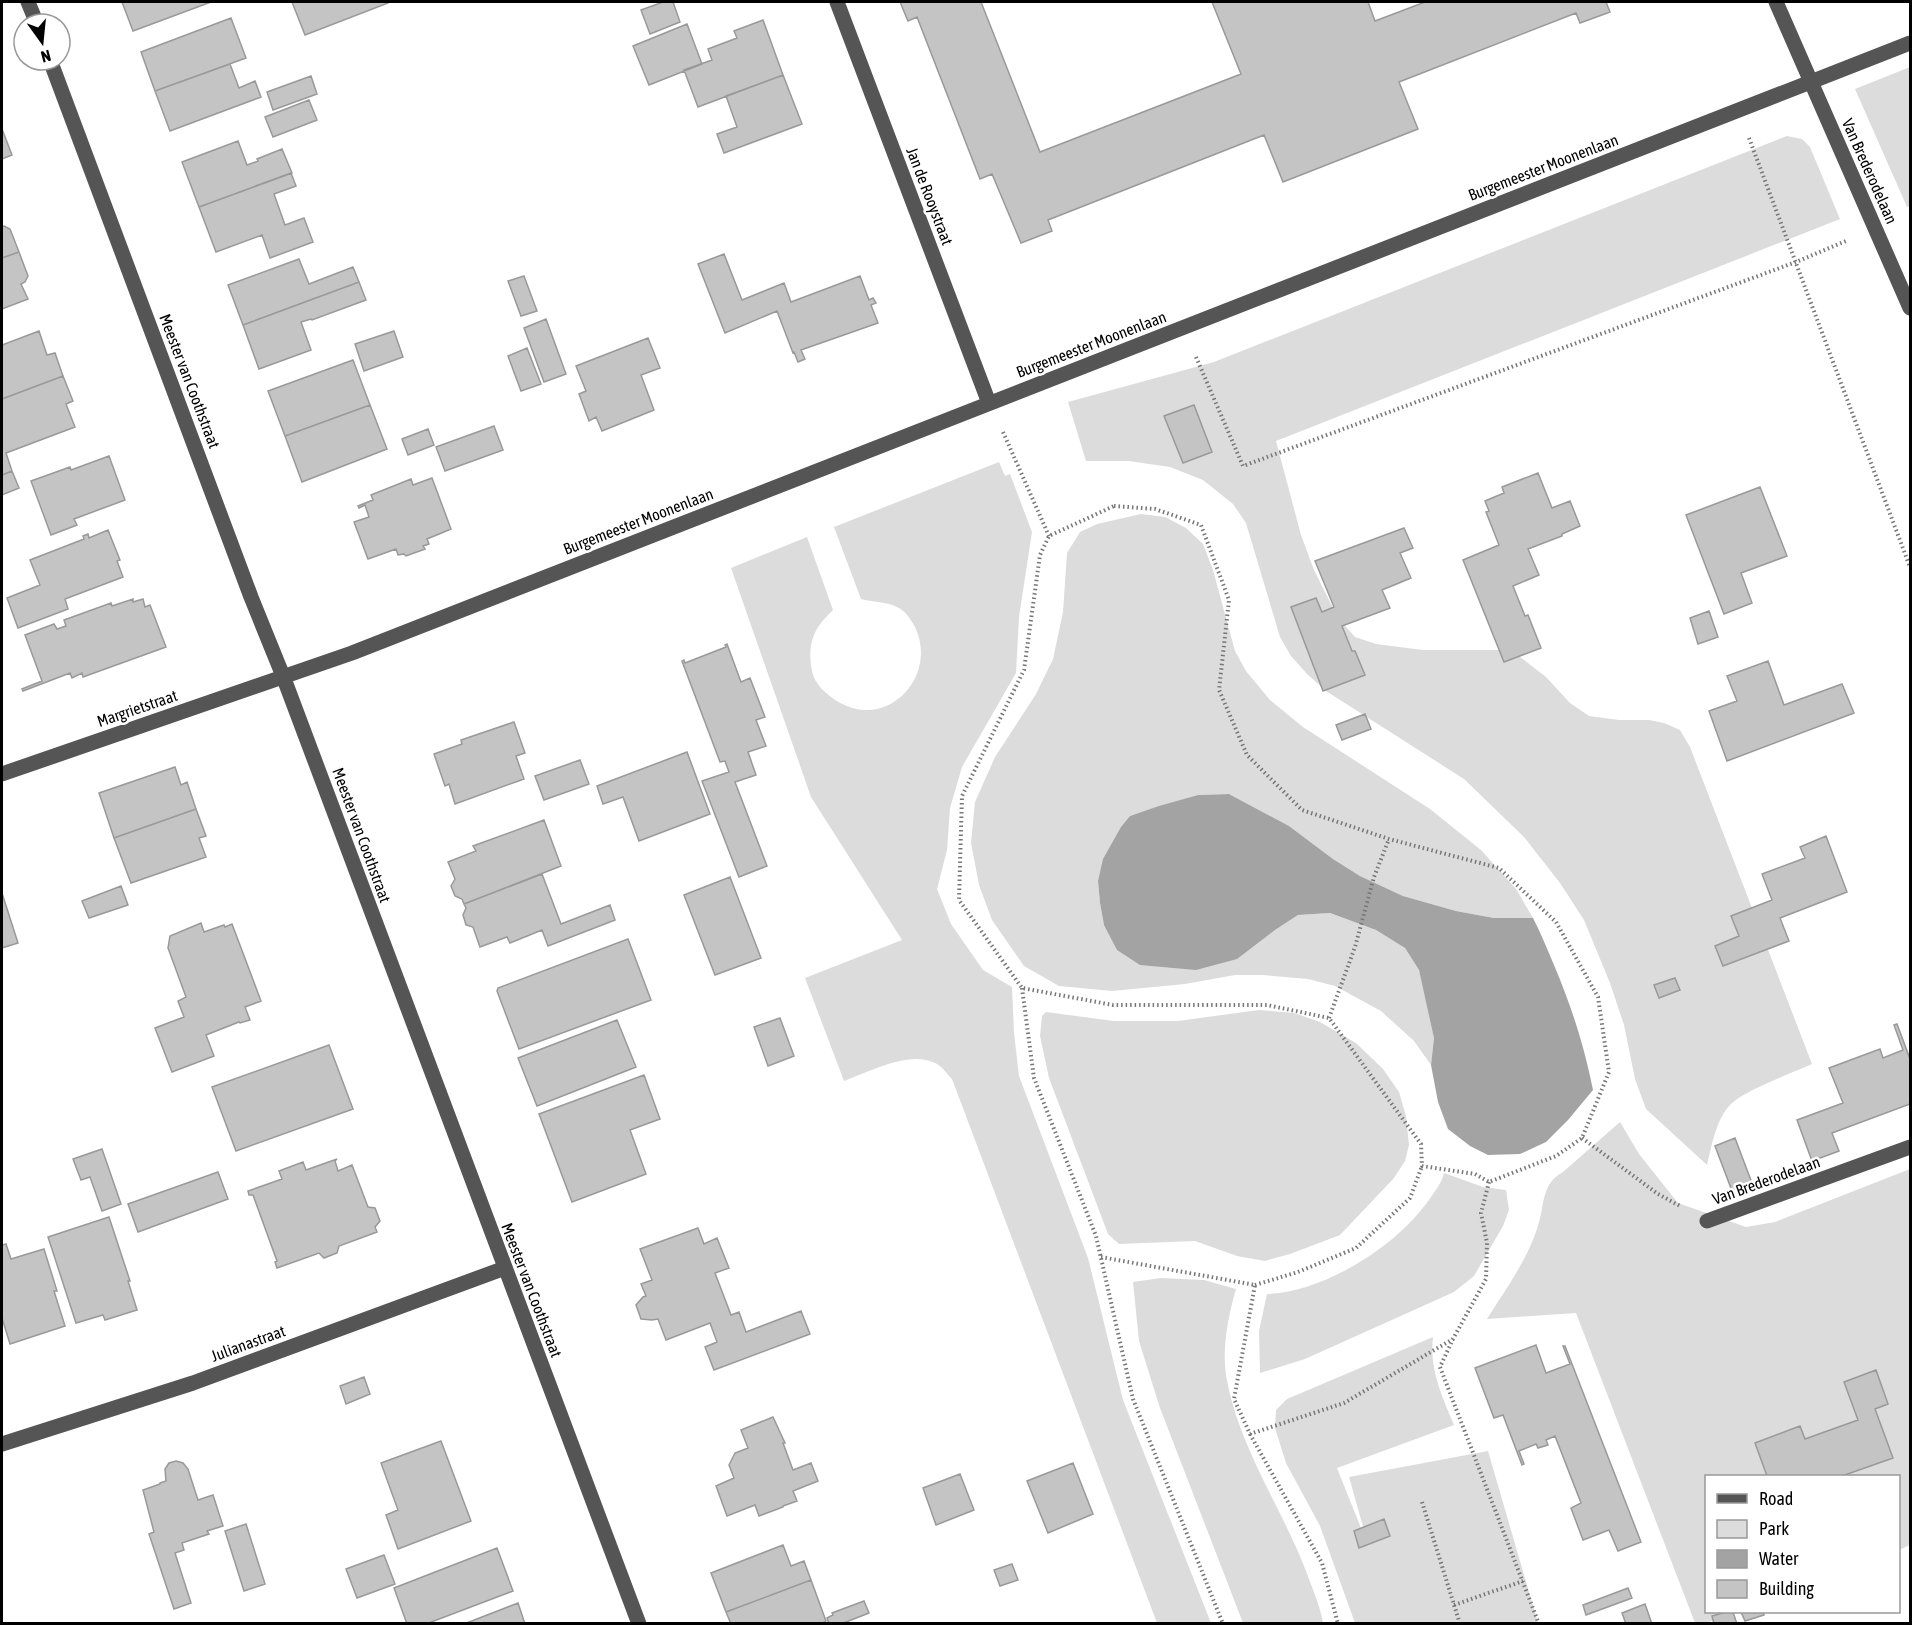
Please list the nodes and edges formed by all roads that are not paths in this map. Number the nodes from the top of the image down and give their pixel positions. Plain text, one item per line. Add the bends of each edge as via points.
1 (837, 2) edge
2 (1776, 2) edge
3 (1911, 43) edge
4 (54, 72) edge
5 (1811, 81) junction
6 (1911, 308) edge
7 (989, 403) junction
8 (283, 676) junction
9 (2, 774) edge
10 (1911, 1147) edge
11 (1707, 1221) road end
12 (505, 1268) junction
13 (2, 1444) edge
14 (639, 1623) edge

1 - 7 street, Jan de Rooystraat
2 - 5 street, Van Brederodelaan
3 - 5 street, Burgemeester Moonenlaan
4 - 8 street, Meester van Coothstraat
5 - 6 street, Van Brederodelaan
5 - 7 street, Burgemeester Moonenlaan
7 - 8 street, Burgemeester Moonenlaan via 352,653
8 - 9 street, Margrietstraat
8 - 12 street, Meester van Coothstraat
10 - 11 street, Van Brederodelaan
12 - 13 street, Julianastraat via 193,1383
12 - 14 street, Meester van Coothstraat

